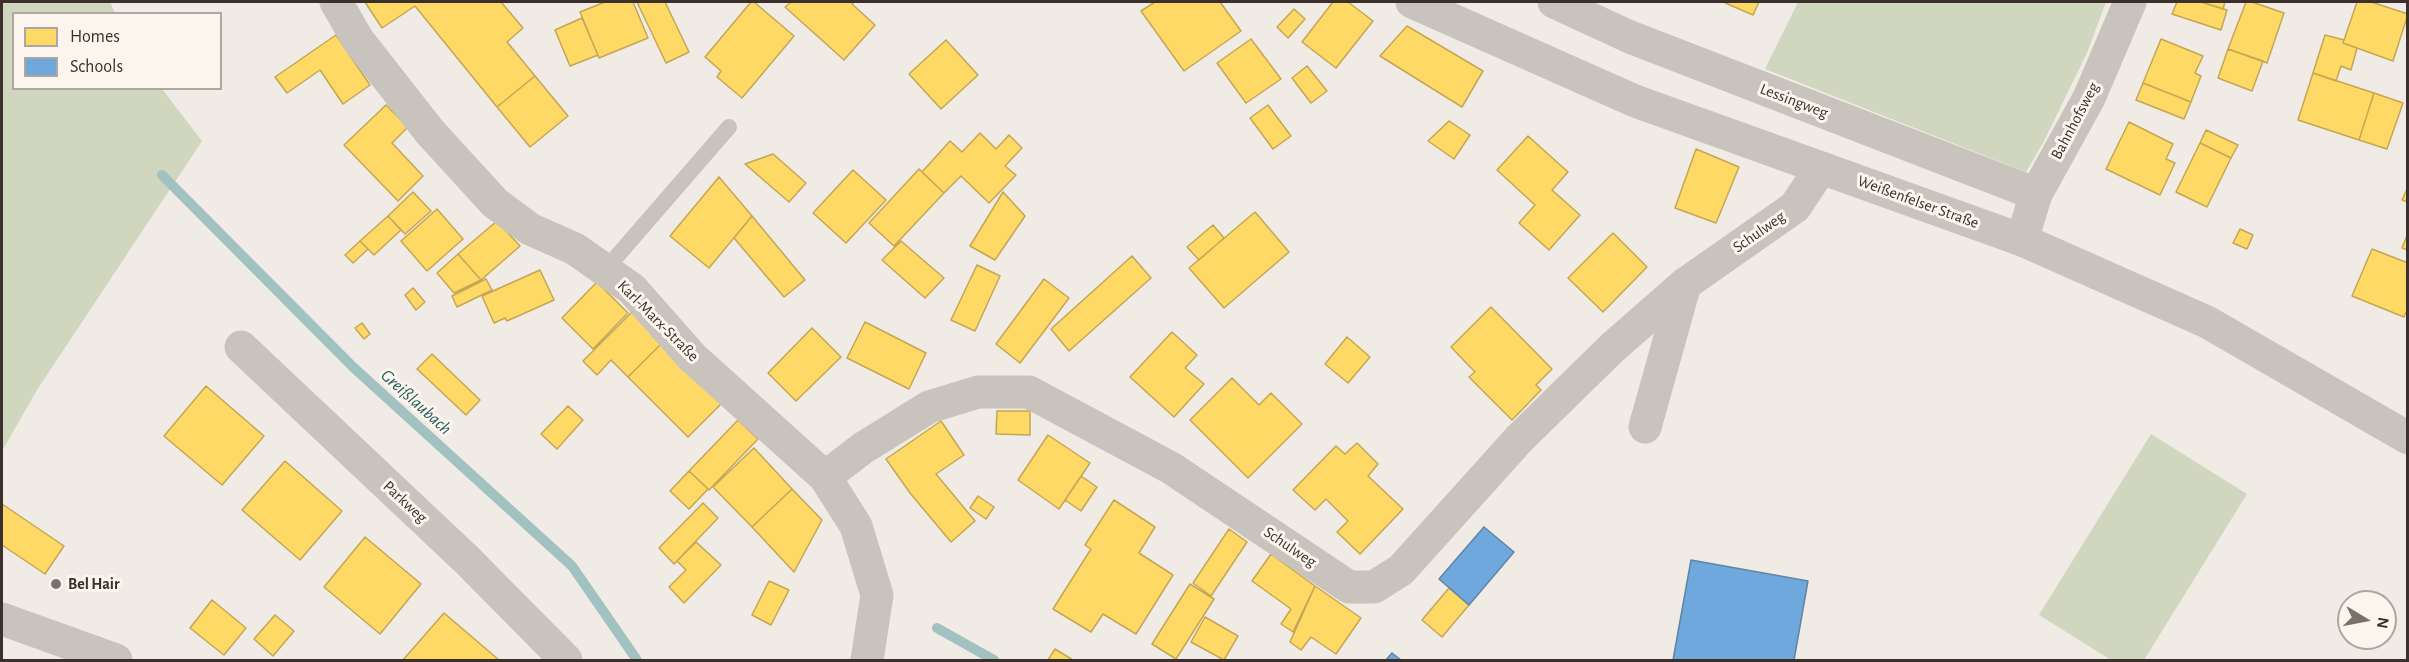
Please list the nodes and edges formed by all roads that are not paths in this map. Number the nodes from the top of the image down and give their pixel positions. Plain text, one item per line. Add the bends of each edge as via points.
1 (336, 2) edge
2 (1412, 2) edge
3 (1554, 2) edge
4 (2130, 2) edge
5 (729, 127) dead end
6 (1821, 168) junction
7 (2036, 194) junction
8 (2022, 240) junction
9 (605, 270) junction
10 (1685, 284) junction
11 (241, 347) dead end
12 (1645, 427) dead end
13 (2408, 438) edge
14 (825, 477) junction
15 (2, 620) edge
16 (116, 660) edge
17 (566, 660) edge
18 (867, 660) edge

1 - 9 street, Karl-Marx-Straße via 372,59 430,132 495,203 530,229 575,249
2 - 6 street, Weißenfelser Straße via 1635,101
3 - 7 street, Lessingweg via 1630,38
4 - 7 street, Bahnhofsweg via 2089,98
5 - 9 lane
6 - 8 street, Weißenfelser Straße
6 - 10 street, Schulweg via 1795,207
7 - 8 street, Bahnhofsweg
8 - 13 street, Weißenfelser Straße via 2207,322
9 - 14 street, Karl-Marx-Straße via 632,289 692,357
10 - 12 street
10 - 14 street, Schulweg via 1612,348 1520,439 1401,570 1374,587 1349,587 1171,468 1029,392 978,392 929,407
11 - 17 street, Parkweg via 467,560
14 - 18 street, Karl-Marx-Straße via 856,526 877,595
15 - 16 street

